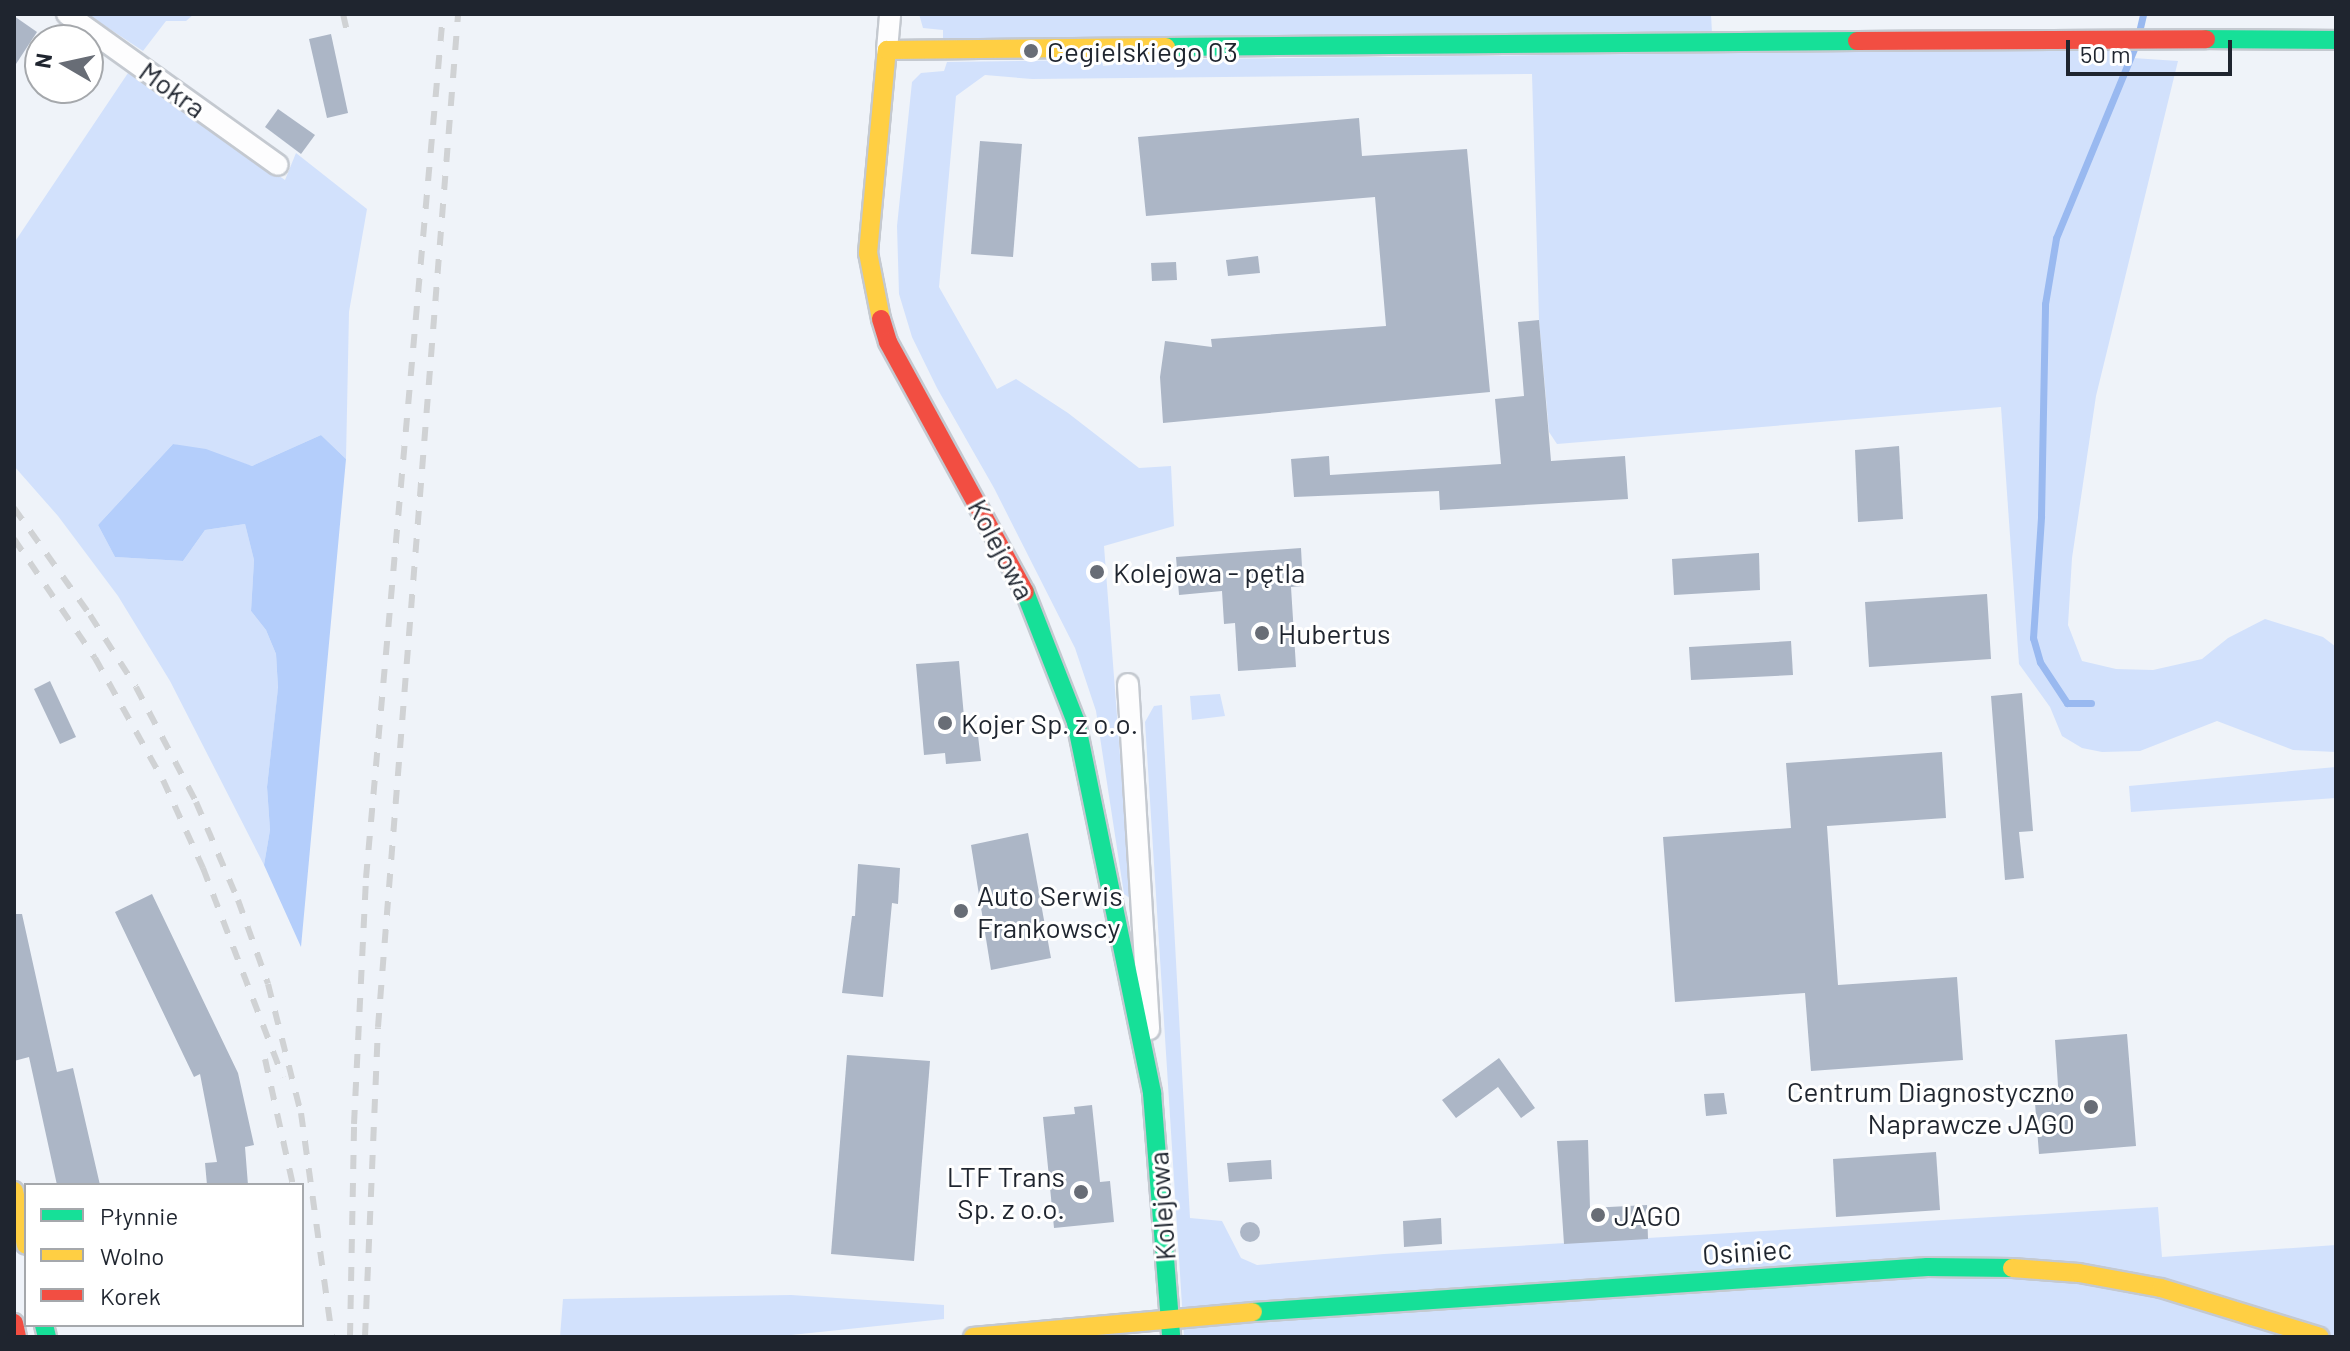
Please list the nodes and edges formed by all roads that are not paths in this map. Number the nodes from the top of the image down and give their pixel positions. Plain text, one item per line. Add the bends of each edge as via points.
1 (67, 14) edge
2 (890, 14) edge
3 (2336, 40) edge
4 (887, 50) junction
5 (278, 165) dead end
6 (1128, 684) dead end
7 (1152, 1093) junction
8 (14, 1191) edge
9 (24, 1236) edge
10 (14, 1323) edge
11 (1170, 1328) edge
12 (17, 1337) edge
13 (973, 1337) edge
14 (2320, 1337) edge

1 - 5 street, Mokra
2 - 4 street, Kolejowa
3 - 4 street
4 - 7 street, Kolejowa via 868,253 874,293 888,342 1035,611 1071,704
6 - 7 street, Kolejowa
7 - 11 street, Kolejowa
8 - 9 street
10 - 12 street
11 - 13 street, Osiniec
11 - 14 street, Osiniec via 1988,1266 2079,1273 2161,1288

